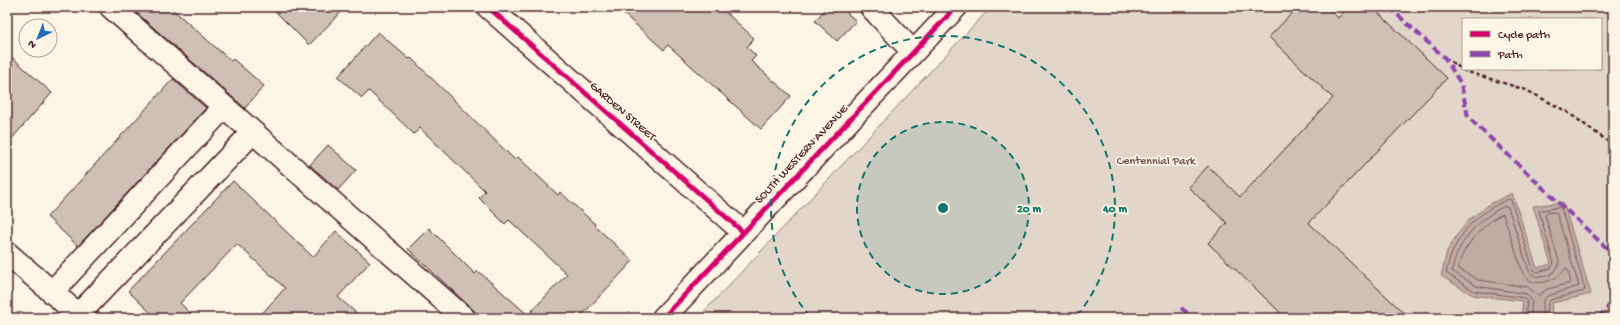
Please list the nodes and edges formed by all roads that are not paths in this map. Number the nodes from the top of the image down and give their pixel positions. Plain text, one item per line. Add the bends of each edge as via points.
1 (111, 7) edge
2 (488, 7) edge
3 (871, 7) edge
4 (956, 7) edge
5 (913, 52) junction
6 (224, 107) junction
7 (253, 132) junction
8 (743, 232) junction
9 (7, 253) edge
10 (52, 292) junction
11 (73, 315) edge
12 (464, 318) edge
13 (663, 318) edge

1 - 6 street
2 - 8 street, GARDEN STREET
3 - 5 street
4 - 5 street, SOUTH WESTERN AVENUE
5 - 8 street, SOUTH WESTERN AVENUE
6 - 7 street
6 - 10 street
7 - 11 street
7 - 12 street
8 - 13 street, SOUTH WESTERN AVENUE
9 - 10 street
10 - 11 street

